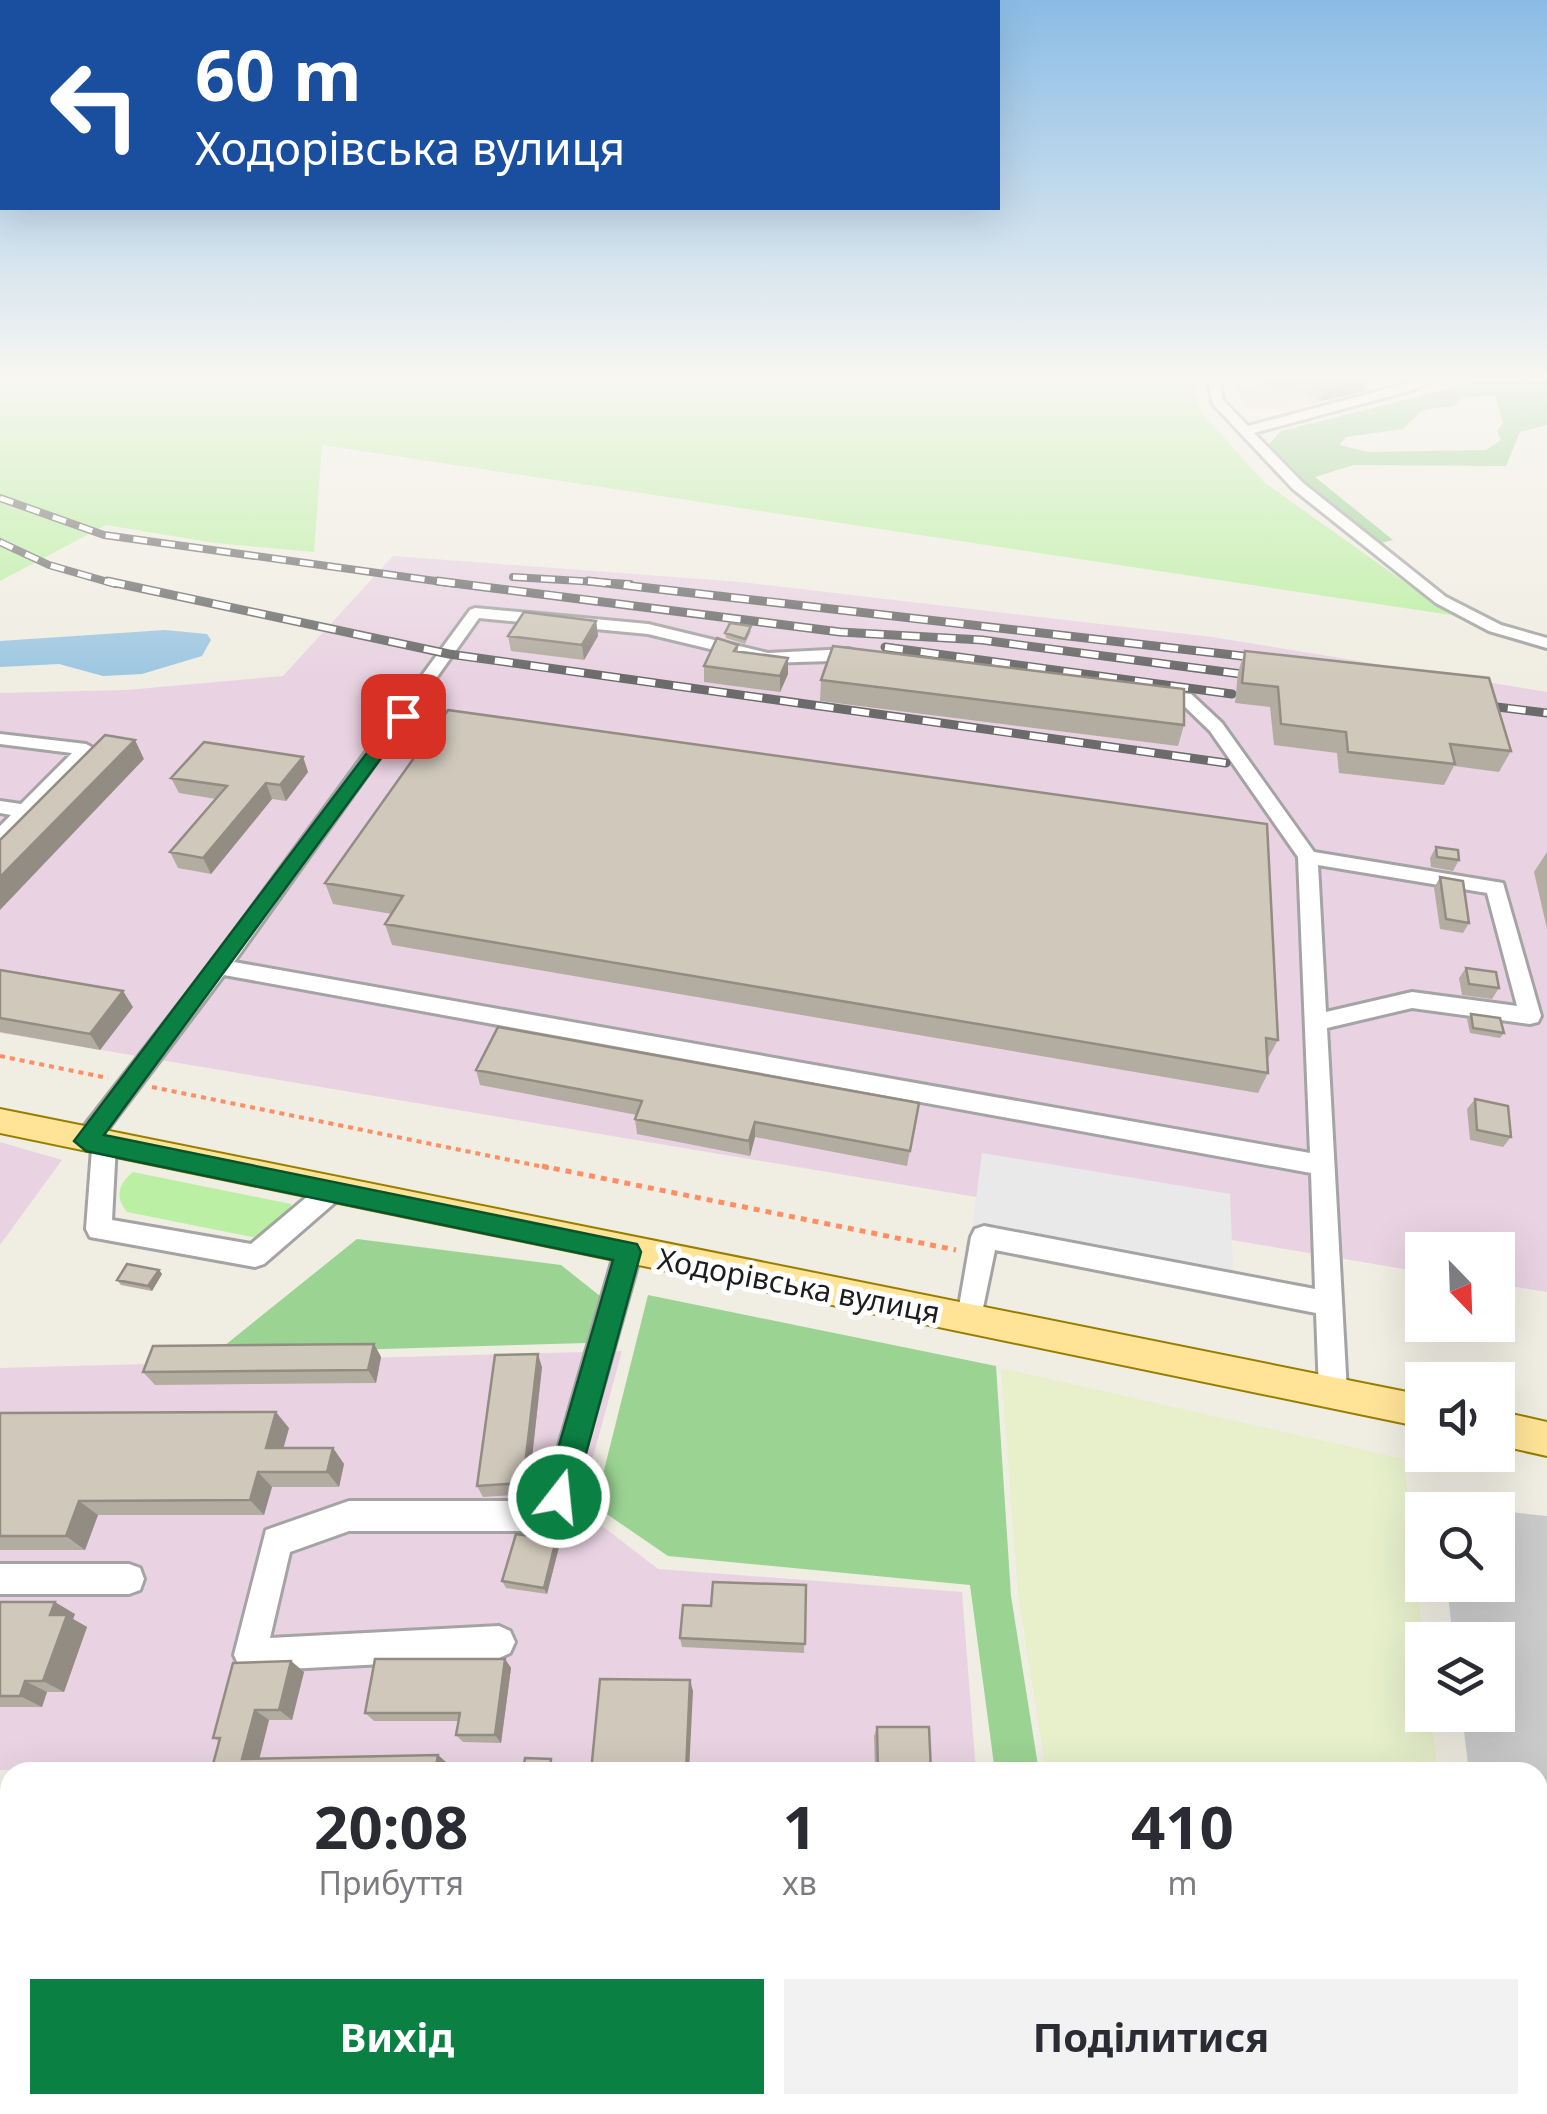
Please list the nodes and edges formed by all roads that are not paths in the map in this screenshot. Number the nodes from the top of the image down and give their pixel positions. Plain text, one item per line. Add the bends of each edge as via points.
1 (1292, 480) edge
2 (1547, 643) edge
3 (874, 656) edge
4 (1126, 690) edge
5 (0, 739) edge
6 (0, 806) edge
7 (26, 811) junction
8 (0, 837) edge
9 (1308, 857) junction
10 (219, 968) junction
11 (1316, 1022) junction
12 (0, 1122) edge
13 (95, 1142) junction
14 (1323, 1164) junction
15 (330, 1192) junction
16 (628, 1252) junction
17 (1329, 1304) junction
18 (970, 1318) junction
19 (1333, 1392) junction
20 (1405, 1407) edge
21 (1515, 1432) edge
22 (1547, 1439) edge
23 (0, 1579) edge
24 (129, 1579) dead end
25 (499, 1642) dead end

1 - 2 street via 1441,600 1495,628
3 - 10 street via 835,651 756,657 683,636 475,613
4 - 9 street via 1185,698 1216,726
5 - 7 street via 86,749
6 - 7 street
7 - 8 street
9 - 11 street
9 - 11 street via 1496,888 1530,1016 1412,1000
10 - 13 street via 131,1082
10 - 14 street
11 - 14 street
12 - 13 main road, Ходорівська вулиця
13 - 15 main road, Ходорівська вулиця
13 - 15 street via 99,1229 255,1256
14 - 17 street
15 - 16 main road, Ходорівська вулиця
16 - 18 main road, Ходорівська вулиця
16 - 25 street via 559,1497 527,1516 349,1516 277,1541 250,1655
17 - 18 street via 984,1237
17 - 19 street
18 - 19 main road, Ходорівська вулиця
19 - 20 main road, Ходорівська вулиця
21 - 22 main road
23 - 24 street

